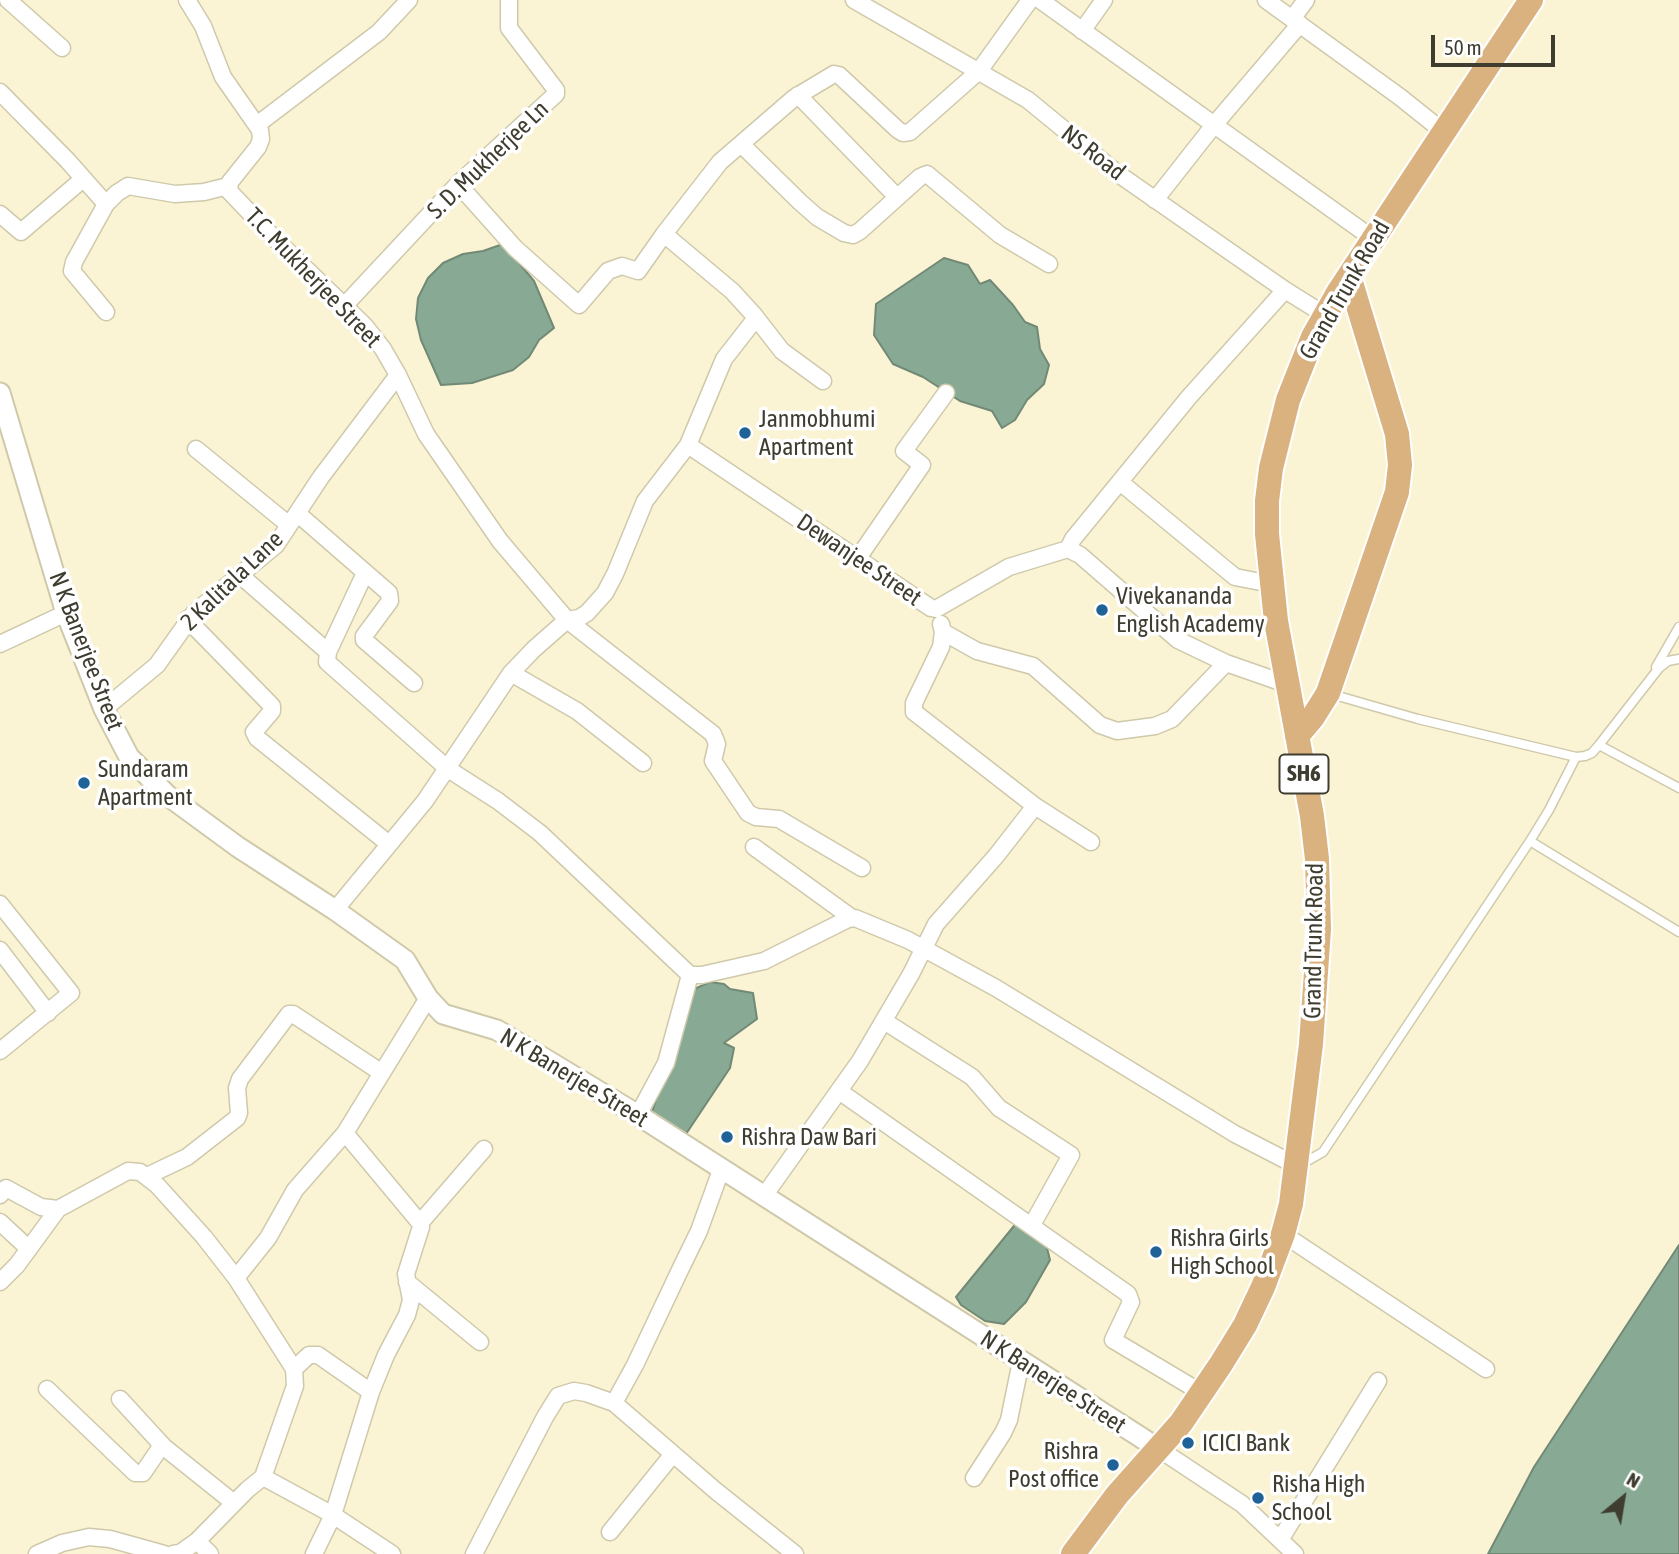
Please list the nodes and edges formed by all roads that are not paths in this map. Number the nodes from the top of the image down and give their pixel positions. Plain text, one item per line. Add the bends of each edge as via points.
1 (8, 0) edge
2 (187, 0) edge
3 (409, 0) edge
4 (509, 0) edge
5 (855, 0) edge
6 (1030, 0) edge
7 (1040, 0) edge
8 (1104, 0) edge
9 (1266, 0) edge
10 (1306, 0) edge
11 (1528, 1) edge
12 (1296, 22) junction
13 (1082, 31) junction
14 (62, 48) dead end
15 (979, 71) junction
16 (0, 92) edge
17 (798, 95) junction
18 (258, 124) junction
19 (1214, 125) junction
20 (1445, 133) junction
21 (741, 144) junction
22 (83, 179) junction
23 (458, 184) junction
24 (228, 187) junction
25 (897, 197) junction
26 (1155, 200) junction
27 (106, 204) junction
28 (0, 214) edge
29 (664, 234) junction
30 (1372, 238) junction
31 (1049, 264) dead end
32 (1349, 276) junction
33 (1285, 290) junction
34 (345, 305) junction
35 (106, 312) dead end
36 (1325, 316) junction
37 (756, 318) junction
38 (398, 374) junction
39 (823, 381) dead end
40 (0, 393) edge
41 (946, 393) dead end
42 (688, 445) junction
43 (196, 449) dead end
44 (1120, 482) junction
45 (293, 519) junction
46 (1068, 550) junction
47 (858, 558) junction
48 (365, 573) junction
49 (240, 575) junction
50 (1271, 584) junction
51 (936, 609) junction
52 (66, 613) junction
53 (187, 619) junction
54 (567, 620) junction
55 (1679, 627) edge
56 (943, 632) junction
57 (0, 644) edge
58 (328, 652) junction
59 (1679, 659) edge
60 (1226, 663) junction
61 (511, 673) junction
62 (1648, 682) junction
63 (414, 683) dead end
64 (1289, 685) junction
65 (1328, 693) junction
66 (104, 709) junction
67 (1297, 736) junction
68 (1599, 745) junction
69 (1576, 757) junction
70 (643, 763) dead end
71 (448, 769) junction
72 (1679, 788) edge
73 (1035, 806) junction
74 (1530, 841) junction
75 (1091, 842) dead end
76 (388, 844) junction
77 (754, 847) dead end
78 (862, 868) dead end
79 (0, 904) edge
80 (335, 910) junction
81 (852, 918) junction
82 (1679, 932) edge
83 (924, 948) junction
84 (0, 950) edge
85 (690, 975) junction
86 (428, 998) junction
87 (48, 1013) junction
88 (884, 1021) junction
89 (0, 1051) edge
90 (382, 1073) junction
91 (839, 1091) junction
92 (638, 1115) junction
93 (345, 1133) junction
94 (484, 1149) dead end
95 (1297, 1166) junction
96 (721, 1170) junction
97 (147, 1175) junction
98 (2, 1188) edge
99 (764, 1196) junction
100 (58, 1209) junction
101 (0, 1222) edge
102 (420, 1223) junction
103 (1032, 1225) junction
104 (1283, 1234) junction
105 (29, 1249) junction
106 (236, 1278) junction
107 (0, 1282) edge
108 (407, 1282) junction
109 (480, 1342) dead end
110 (1021, 1361) junction
111 (294, 1369) junction
112 (1486, 1370) dead end
113 (1378, 1381) dead end
114 (47, 1389) dead end
115 (371, 1392) junction
116 (1202, 1393) junction
117 (120, 1399) dead end
118 (614, 1403) junction
119 (162, 1444) junction
120 (1159, 1449) junction
121 (673, 1454) junction
122 (263, 1477) junction
123 (974, 1478) dead end
124 (234, 1503) junction
125 (333, 1515) junction
126 (610, 1532) dead end
127 (1280, 1540) junction
128 (197, 1541) junction
129 (47, 1552) edge
130 (164, 1554) edge
131 (173, 1554) edge
132 (210, 1554) edge
133 (314, 1554) edge
134 (392, 1554) edge
135 (474, 1554) edge
136 (795, 1554) edge
137 (1073, 1554) edge
138 (1295, 1554) edge

1 - 14 street
2 - 18 street via 223,77
3 - 18 street via 379,32
4 - 23 street, S. D. Mukherjee Ln via 509,28 556,94
5 - 15 street, NS Road
6 - 15 street
7 - 13 street
8 - 13 street
9 - 12 street
10 - 12 street
11 - 20 main road, Grand Trunk Road / SH6
12 - 19 street
12 - 20 street
13 - 19 street
15 - 17 street via 907,133 898,130 839,75
15 - 26 street, NS Road via 1028,100
16 - 22 street
17 - 21 street
17 - 25 street
18 - 24 street, T.C. Mukherjee Street via 258,147
19 - 26 street
19 - 30 street
20 - 30 main road, Grand Trunk Road / SH6
21 - 25 street via 800,202 844,233 860,231
21 - 29 street via 720,162
22 - 27 street
22 - 28 street via 21,232
23 - 29 street via 514,248 578,305 608,271 622,266 638,271
23 - 34 street, S. D. Mukherjee Ln
24 - 27 street via 189,194 128,186
24 - 34 street, T.C. Mukherjee Street
25 - 31 street via 928,174 1000,235
26 - 33 street, NS Road
27 - 35 street via 72,271
29 - 37 street via 722,282
30 - 32 main road, Grand Trunk Road / SH6
32 - 36 main road, Grand Trunk Road / SH6
32 - 65 main road via 1397,434 1400,465 1397,492
33 - 36 street, NS Road
33 - 44 street
34 - 38 street, T.C. Mukherjee Street
36 - 50 main road, Grand Trunk Road / SH6 via 1288,400 1271,468 1267,501
37 - 39 street via 782,351
37 - 42 street via 724,359
38 - 45 street, 2 Kalitala Lane
38 - 54 street, T.C. Mukherjee Street via 450,472 500,541
40 - 52 street, N K Banerjee Street
41 - 47 street via 904,451 922,465
42 - 47 street, Dewanjee Street
42 - 54 street via 649,495 611,583 587,614
43 - 45 street
44 - 46 street
44 - 50 street via 1235,577
45 - 48 street
45 - 49 street, 2 Kalitala Lane via 276,545
46 - 51 street, Dewanjee Street via 1009,567
46 - 60 street via 1080,555 1178,639
47 - 51 street, Dewanjee Street
48 - 58 street
48 - 63 street via 391,599 364,640
49 - 53 street, 2 Kalitala Lane
49 - 58 street
50 - 64 main road, Grand Trunk Road / SH6
51 - 56 street
52 - 57 street
52 - 66 street, N K Banerjee Street
53 - 66 street, 2 Kalitala Lane via 157,665
53 - 76 street via 272,706 254,731 257,738
54 - 61 street
54 - 78 street, T.C. Mukherjee Street via 713,734 717,744 713,761 752,816 779,819
55 - 62 lane
56 - 60 street via 977,652 1033,666 1100,724 1117,731 1172,719
56 - 73 street via 914,712
58 - 71 street via 330,665
59 - 62 lane via 1668,661
60 - 64 street
61 - 70 street via 577,711
61 - 71 street
62 - 68 lane
64 - 67 main road, Grand Trunk Road / SH6
65 - 67 main road
65 - 69 lane
66 - 80 street, N K Banerjee Street via 129,757 167,795
67 - 95 main road, Grand Trunk Road / SH6 via 1313,827 1319,929
68 - 69 lane via 1591,754
68 - 72 lane
69 - 74 lane
71 - 76 street
71 - 85 street via 540,833
73 - 75 street
73 - 83 street via 936,924
74 - 82 lane
74 - 95 lane via 1323,1152
76 - 80 street
77 - 81 street
79 - 87 street via 71,991
80 - 86 street, N K Banerjee Street via 405,960
81 - 83 street
81 - 85 street via 764,961
83 - 88 street
83 - 95 street via 1235,1135
84 - 87 street
85 - 92 street via 666,1063
86 - 90 street
86 - 92 street, N K Banerjee Street via 443,1014 497,1030
87 - 89 street
88 - 91 street
88 - 103 street via 970,1075 999,1108 1071,1155
90 - 93 street
90 - 97 street via 289,1014 240,1079 237,1118 187,1157
91 - 99 street
91 - 103 street
92 - 96 street, N K Banerjee Street
93 - 102 street
93 - 106 street via 295,1190 268,1238
94 - 102 street
95 - 104 main road, Grand Trunk Road / SH6
96 - 99 street, N K Banerjee Street
96 - 118 street via 699,1231
97 - 100 street via 128,1171
97 - 106 street
98 - 100 street via 41,1208
99 - 110 street, N K Banerjee Street
100 - 105 street
101 - 105 street
102 - 108 street via 405,1274
103 - 116 street via 1131,1296 1115,1342
104 - 112 street
104 - 116 main road, Grand Trunk Road / SH6 via 1245,1325
105 - 107 street
106 - 111 street
108 - 109 street
108 - 115 street via 411,1300 407,1315
110 - 120 street, N K Banerjee Street
110 - 123 street via 1009,1420
111 - 115 street via 309,1355 318,1355
111 - 122 street via 295,1386
113 - 127 street
114 - 119 street via 135,1473 143,1473
115 - 125 street
116 - 120 main road, Grand Trunk Road / SH6
117 - 119 street
118 - 121 street
118 - 135 street via 574,1391 558,1396
119 - 124 street
120 - 127 street via 1242,1504
120 - 137 main road, Grand Trunk Road / SH6
121 - 126 street
121 - 136 street
122 - 124 street
122 - 125 street
124 - 128 street
125 - 133 street
125 - 134 street
127 - 138 street
128 - 131 street
128 - 132 street
129 - 130 street via 89,1537

